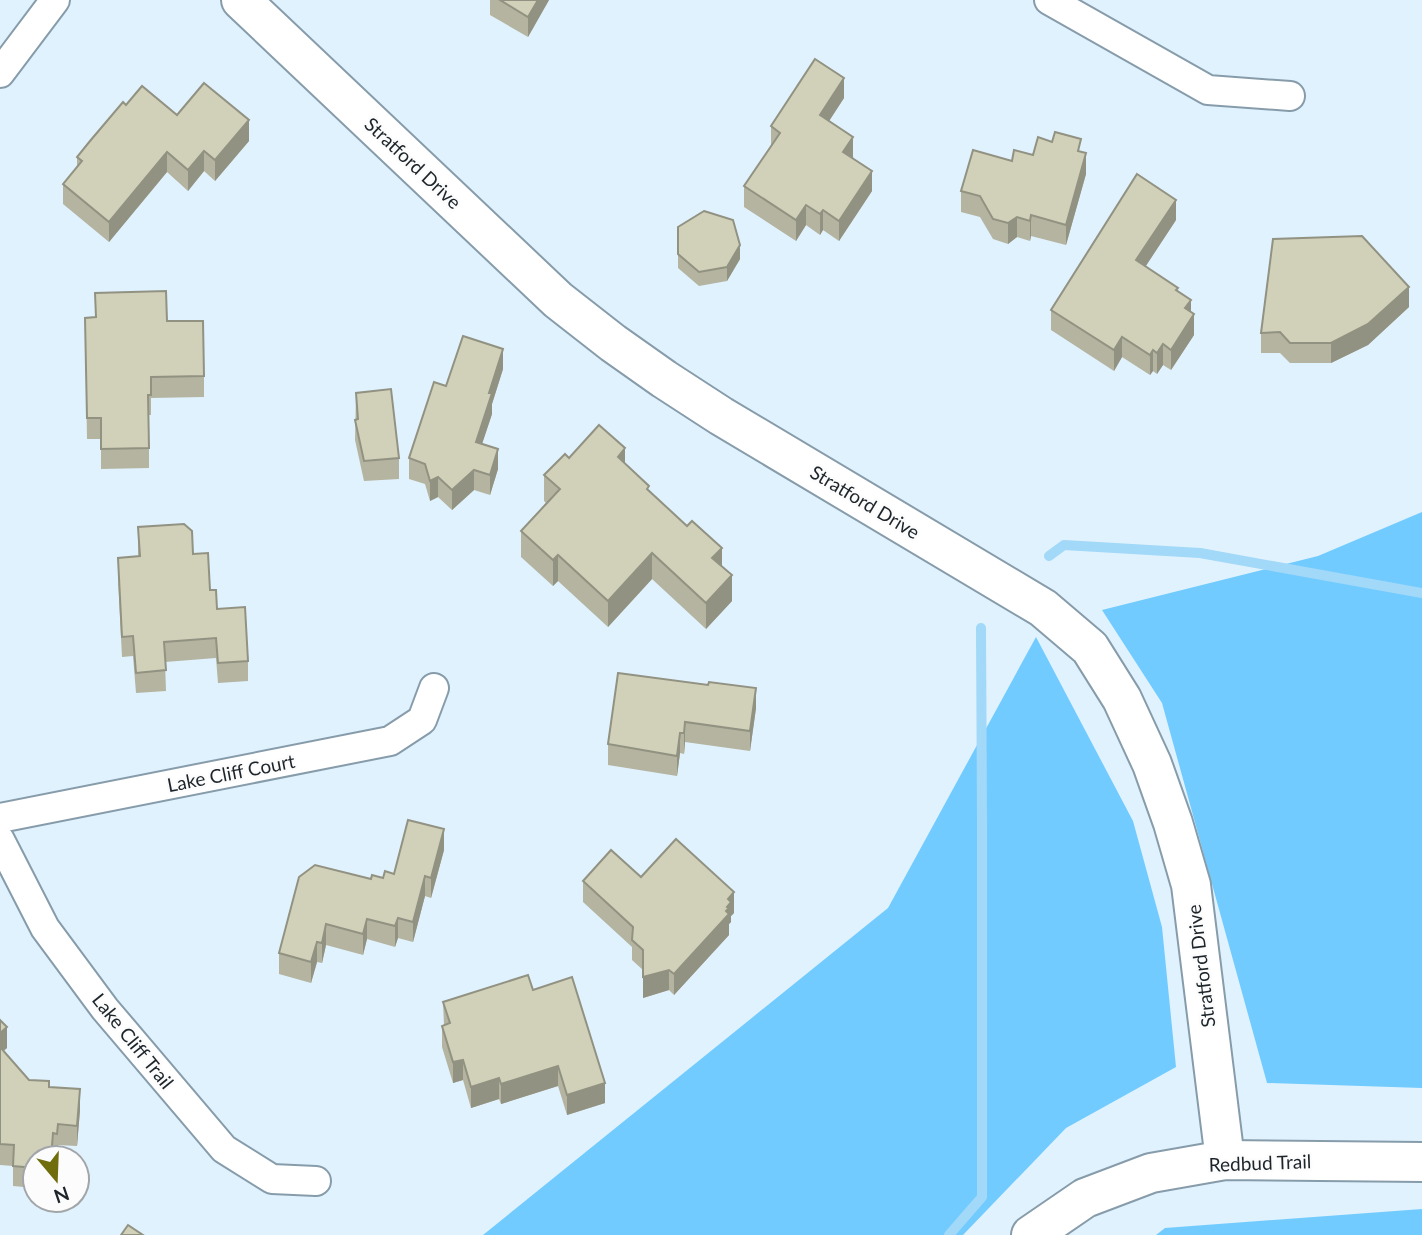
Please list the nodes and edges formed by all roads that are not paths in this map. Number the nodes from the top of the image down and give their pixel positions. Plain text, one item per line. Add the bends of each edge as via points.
1 (55, 0) edge
2 (241, 0) edge
3 (1049, 0) edge
4 (0, 74) edge
5 (1290, 96) dead end
6 (434, 688) dead end
7 (0, 818) edge
8 (0, 840) edge
9 (1225, 1160) junction
10 (1422, 1162) edge
11 (316, 1181) dead end
12 (1031, 1235) edge

1 - 4 street
2 - 9 street, Stratford Drive via 558,300 613,344 721,416 1043,608 1090,648 1122,699 1152,764 1191,885
3 - 5 street via 1208,90
6 - 7 street, Lake Cliff Court via 422,720 390,741
8 - 11 street, Lake Cliff Trail via 45,928 105,1009 224,1149 272,1179
9 - 10 street, Redbud Trail
9 - 12 street, Redbud Trail via 1129,1181 1086,1198

